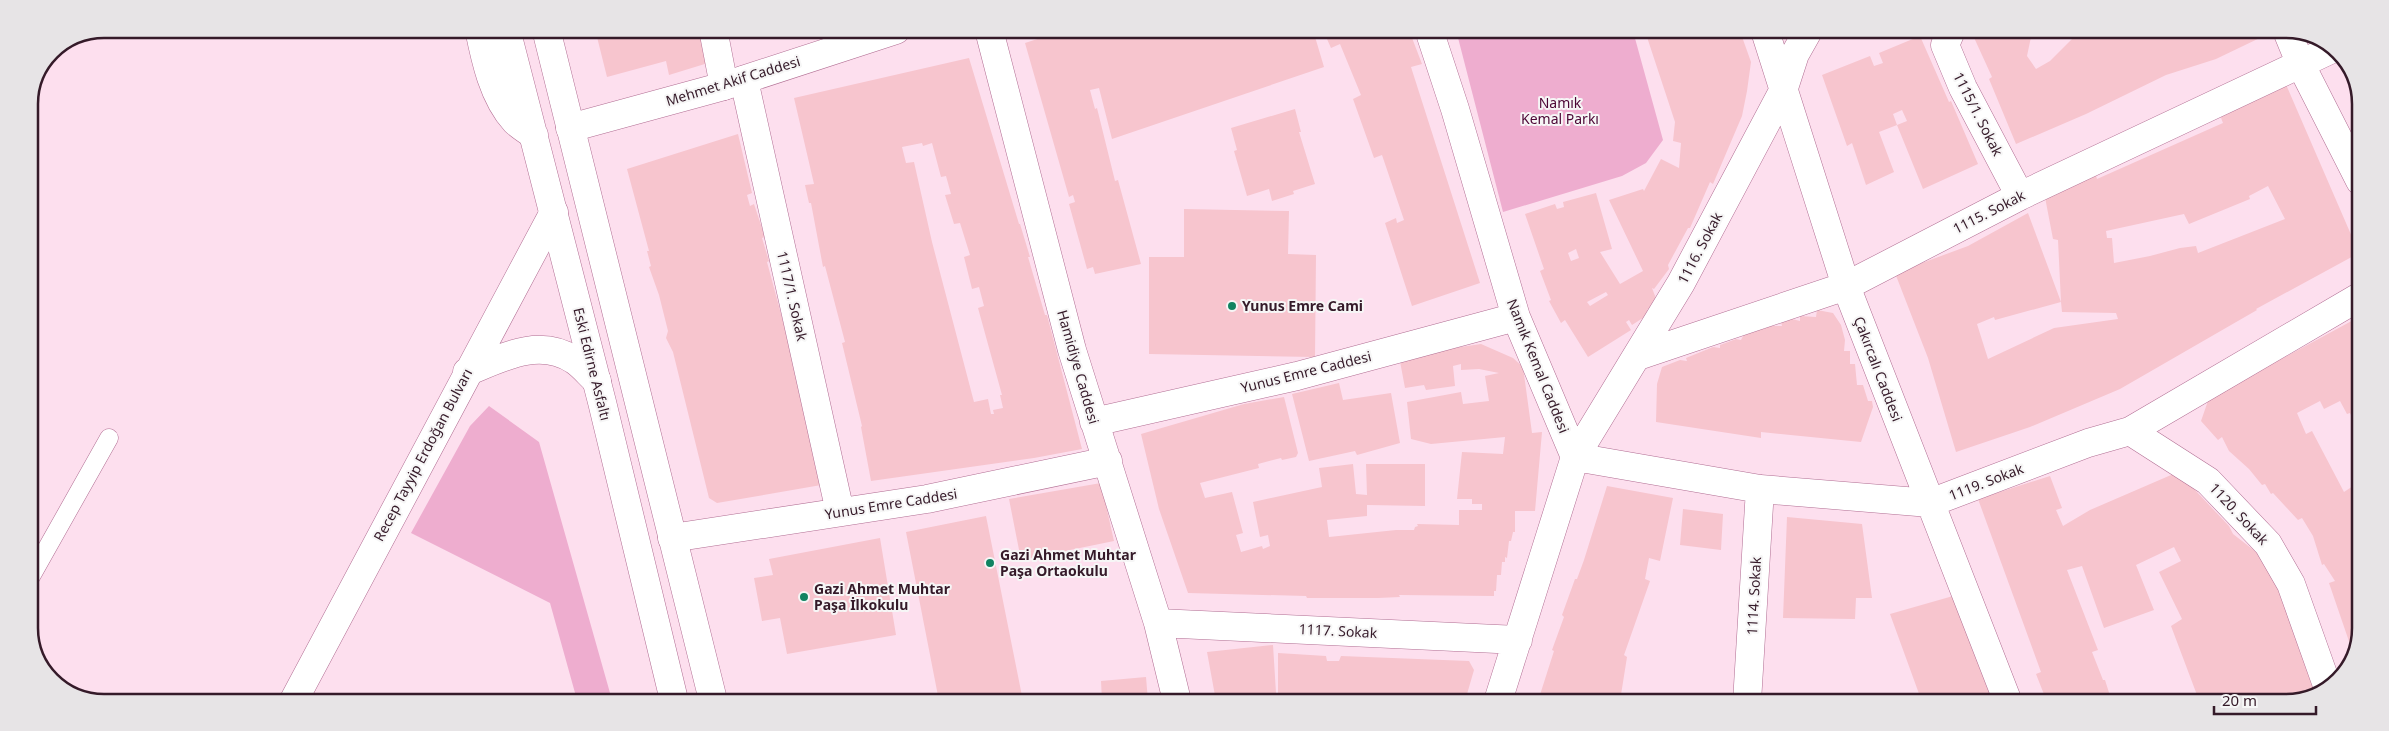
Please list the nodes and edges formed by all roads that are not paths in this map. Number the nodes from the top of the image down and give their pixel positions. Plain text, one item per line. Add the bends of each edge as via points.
1 (481, 37) edge
2 (508, 37) edge
3 (548, 37) edge
4 (716, 37) edge
5 (866, 37) edge
6 (991, 37) edge
7 (1431, 37) edge
8 (1767, 37) edge
9 (1805, 37) edge
10 (1948, 37) edge
11 (2290, 37) edge
12 (2326, 52) edge
13 (2301, 65) junction
14 (734, 83) junction
15 (1783, 91) junction
16 (570, 128) junction
17 (534, 135) junction
18 (2351, 164) edge
19 (580, 167) junction
20 (2020, 196) junction
21 (554, 212) junction
22 (1846, 286) junction
23 (2351, 301) edge
24 (1516, 317) junction
25 (1638, 356) junction
26 (467, 372) junction
27 (597, 381) junction
28 (1094, 422) junction
29 (2130, 430) junction
30 (110, 438) dead end
31 (1575, 457) junction
32 (1108, 461) junction
33 (1760, 490) junction
34 (1930, 503) junction
35 (840, 512) junction
36 (672, 538) junction
37 (38, 564) edge
38 (1158, 623) junction
39 (1518, 640) junction
40 (2325, 680) edge
41 (297, 694) edge
42 (673, 694) edge
43 (711, 694) edge
44 (1175, 694) edge
45 (1500, 694) edge
46 (1747, 694) edge
47 (2005, 694) edge

1 - 17 street via 500,99 515,121
2 - 17 street, Eski Edirne Asfaltı
3 - 16 street
4 - 14 street, 1117/1. Sokak
5 - 14 street, Mehmet Akif Caddesi
6 - 28 street, Hamidiye Caddesi via 1072,350
7 - 24 street, Namık Kemal Caddesi
8 - 15 street, Çakırcalı Caddesi
9 - 15 street, 1116. Sokak via 1795,54
10 - 20 street, 1115/1. Sokak via 1945,45 1963,88
11 - 13 street
12 - 13 street, 1115. Sokak
13 - 18 street
13 - 20 street, 1115. Sokak
14 - 16 street, Mehmet Akif Caddesi
14 - 35 street, 1117/1. Sokak
15 - 22 street, Çakırcalı Caddesi
15 - 25 street, 1116. Sokak via 1681,283
16 - 17 street, Mehmet Akif Caddesi
16 - 19 street
17 - 21 street, Eski Edirne Asfaltı
19 - 21 street, Recep Tayyip Erdoğan Bulvarı
19 - 36 street
20 - 22 street, 1115. Sokak
21 - 26 street, Recep Tayyip Erdoğan Bulvarı
21 - 27 street, Eski Edirne Asfaltı
22 - 25 street, 1115. Sokak
22 - 34 street, Çakırcalı Caddesi
23 - 29 street, 1119. Sokak
24 - 28 street, Yunus Emre Caddesi via 1297,376
24 - 31 street, Namık Kemal Caddesi
25 - 31 street, 1116. Sokak
26 - 27 street via 514,352 548,349 574,360
26 - 41 street, Recep Tayyip Erdoğan Bulvarı
27 - 42 street, Eski Edirne Asfaltı
28 - 32 street, Hamidiye Caddesi
29 - 34 street, 1119. Sokak
29 - 40 street, 1120. Sokak via 2208,481 2268,544 2291,584
30 - 37 lane
31 - 33 street, 1119. Sokak
31 - 39 street
32 - 35 street, Yunus Emre Caddesi via 927,500
32 - 38 street, Hamidiye Caddesi
33 - 34 street, 1119. Sokak
33 - 46 street, 1114. Sokak
34 - 47 street, Çakırcalı Caddesi
35 - 36 street, Yunus Emre Caddesi
36 - 43 street
38 - 39 street, 1117. Sokak
38 - 44 street, Hamidiye Caddesi
39 - 45 street

